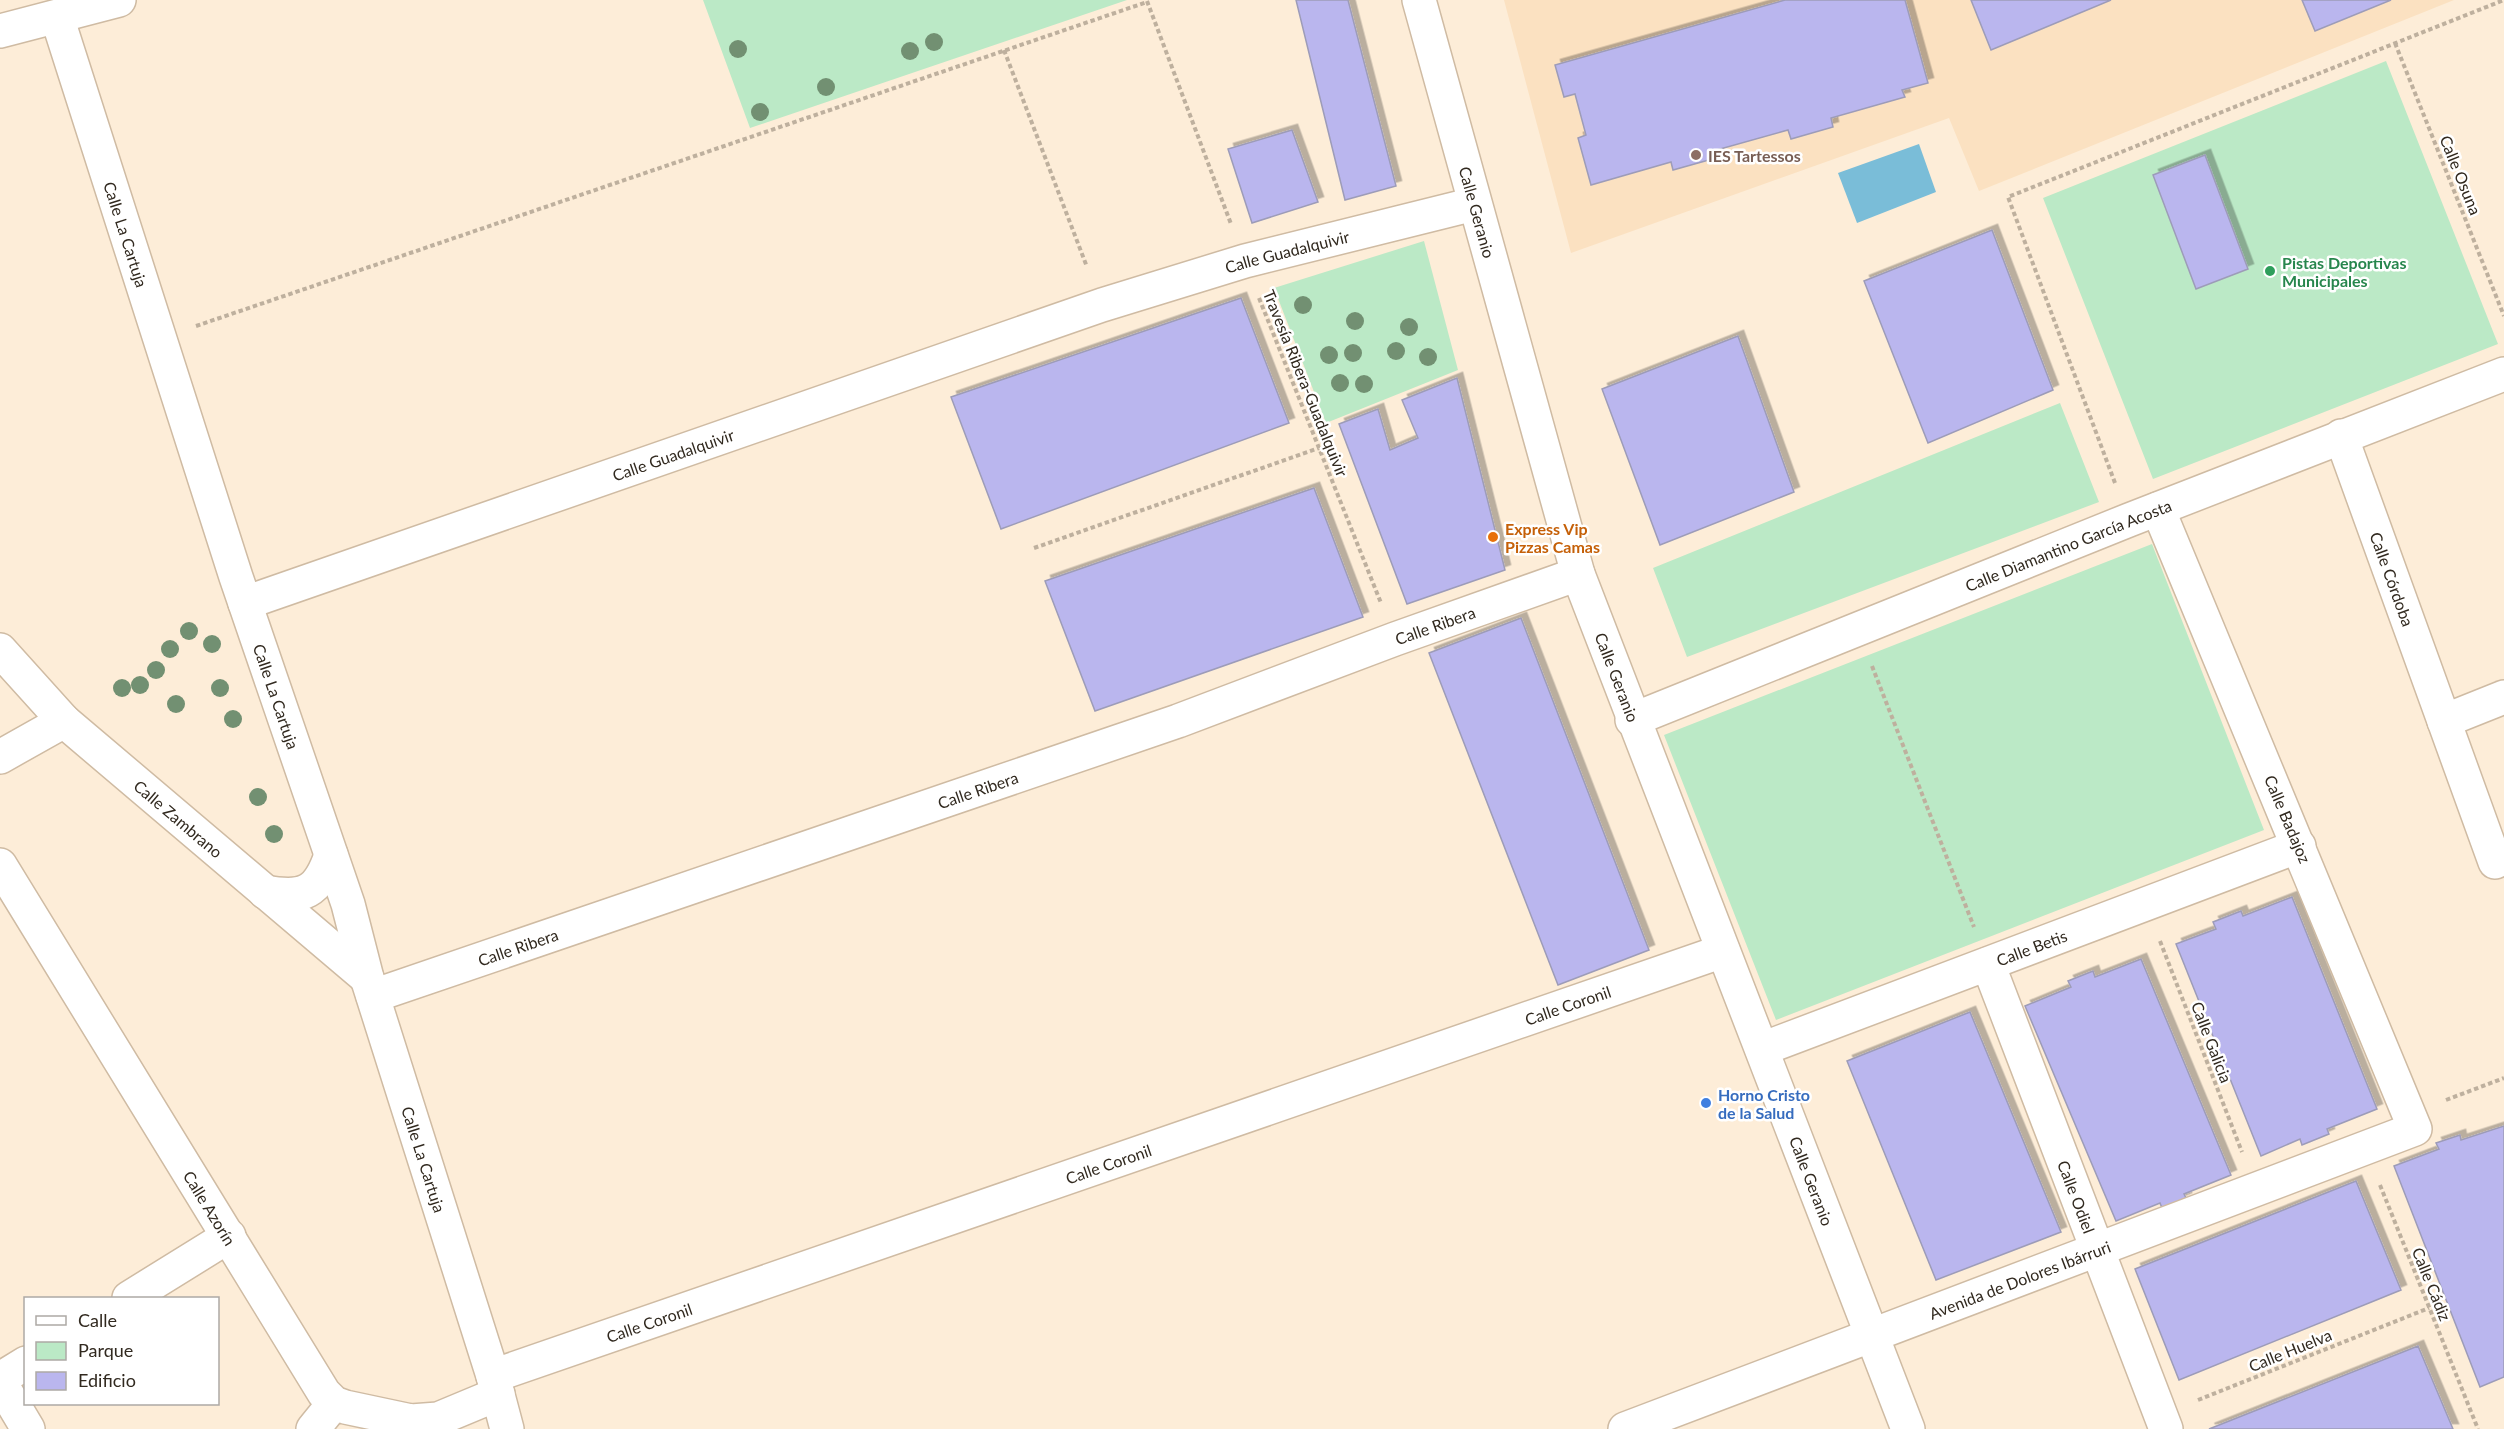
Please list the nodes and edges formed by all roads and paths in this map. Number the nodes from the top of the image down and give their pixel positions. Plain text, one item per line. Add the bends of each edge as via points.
1 (118, 0) edge
2 (1419, 0) edge
3 (2504, 0) edge
4 (1147, 1) edge
5 (57, 17) junction
6 (0, 31) edge
7 (2395, 43) junction
8 (1004, 50) junction
9 (1474, 204) junction
10 (1245, 261) junction
11 (1102, 305) junction
12 (2504, 316) edge
13 (159, 339) junction
14 (2504, 374) edge
15 (2341, 436) junction
16 (1319, 448) junction
17 (2143, 514) junction
18 (1034, 548) dead end
19 (1578, 574) junction
20 (245, 603) junction
21 (1857, 628) junction
22 (1395, 639) junction
23 (0, 650) edge
24 (2504, 697) edge
25 (1632, 720) junction
26 (64, 721) junction
27 (2444, 721) junction
28 (0, 757) edge
29 (2299, 846) junction
30 (331, 855) junction
31 (2504, 858) edge
32 (0, 866) edge
33 (266, 892) junction
34 (2145, 904) junction
35 (1723, 951) junction
36 (1988, 964) junction
37 (370, 987) junction
38 (1762, 1049) junction
39 (2504, 1078) edge
40 (2412, 1121) junction
41 (2365, 1148) junction
42 (2256, 1189) junction
43 (229, 1236) junction
44 (2098, 1249) junction
45 (132, 1297) edge
46 (2429, 1308) junction
47 (1872, 1337) junction
48 (24, 1364) edge
49 (0, 1381) edge
50 (496, 1385) junction
51 (334, 1403) junction
52 (2163, 1422) edge
53 (437, 1424) edge
54 (28, 1429) edge
55 (313, 1429) edge
56 (507, 1429) edge
57 (1625, 1429) edge
58 (1908, 1429) edge
59 (2478, 1429) edge

1 - 5 street
2 - 9 street, Calle Geranio
3 - 7 path
4 - 8 path
4 - 10 path, Travesía Ribera-Guadalquivir
5 - 6 street
5 - 13 street, Calle La Cartuja
7 - 12 path, Calle Osuna
7 - 17 path via 2008,197
8 - 11 path
8 - 13 path
9 - 10 street, Calle Guadalquivir
9 - 19 street, Calle Geranio
10 - 11 street, Calle Guadalquivir
10 - 16 path, Travesía Ribera-Guadalquivir
11 - 20 street, Calle Guadalquivir
13 - 20 street, Calle La Cartuja
14 - 15 street, Calle Diamantino García Acosta
15 - 17 street, Calle Diamantino García Acosta
15 - 27 street, Calle Córdoba
16 - 18 path
16 - 22 path, Travesía Ribera-Guadalquivir
17 - 21 street, Calle Diamantino García Acosta
17 - 29 street, Calle Badajoz
19 - 22 street, Calle Ribera
19 - 25 street, Calle Geranio
20 - 30 street, Calle La Cartuja
21 - 25 street, Calle Diamantino García Acosta
21 - 36 path
22 - 37 street, Calle Ribera via 1178,721
23 - 26 street, Calle Zambrano
24 - 27 street
25 - 35 street, Calle Geranio
26 - 28 street
26 - 33 street, Calle Zambrano
27 - 31 street, Calle Córdoba via 2495,862
29 - 34 street, Calle Betis
29 - 40 street, Calle Badajoz
30 - 33 street via 324,875 314,886 290,896
30 - 37 street, Calle La Cartuja
32 - 43 street, Calle Azorín
33 - 37 street, Calle Zambrano
34 - 36 street, Calle Betis
34 - 42 path, Calle Galicia
35 - 38 street, Calle Geranio
35 - 50 street, Calle Coronil
36 - 38 street, Calle Betis
36 - 44 street, Calle Odiel
37 - 50 street, Calle La Cartuja
38 - 47 street, Calle Geranio
39 - 40 path
40 - 41 street, Avenida de Dolores Ibárruri
41 - 42 street, Avenida de Dolores Ibárruri
41 - 46 path, Calle Cádiz
42 - 44 street, Avenida de Dolores Ibárruri
43 - 45 street
43 - 51 street, Calle Azorín via 324,1393
44 - 47 street, Avenida de Dolores Ibárruri
44 - 52 street, Calle Odiel
46 - 52 path, Calle Huelva
46 - 59 path, Calle Cádiz
47 - 57 street, Avenida de Dolores Ibárruri
47 - 58 street, Calle Geranio
48 - 49 street
49 - 54 street
50 - 53 street
50 - 56 street, Calle La Cartuja
51 - 53 street
51 - 55 street

